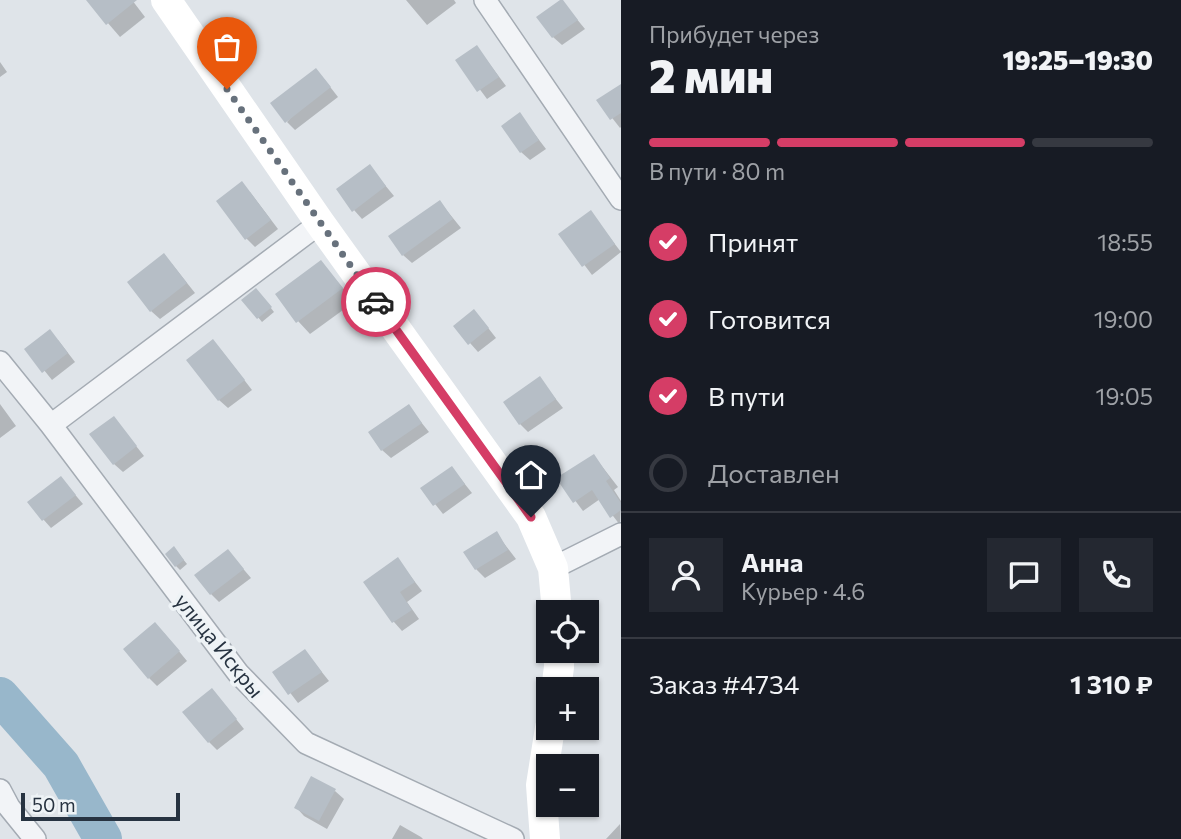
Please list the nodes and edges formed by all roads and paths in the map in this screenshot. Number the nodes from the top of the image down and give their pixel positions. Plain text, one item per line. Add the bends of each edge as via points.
1 (166, 0) edge
2 (485, 0) edge
3 (621, 198) edge
4 (320, 223) junction
5 (0, 362) edge
6 (51, 425) junction
7 (621, 534) edge
8 (553, 568) junction
9 (556, 600) edge
10 (548, 740) edge
11 (0, 790) edge
12 (35, 839) edge
13 (513, 839) edge
14 (544, 839) edge

1 - 4 main road
2 - 3 street
4 - 6 street
4 - 8 main road via 531,517
5 - 6 street, улица Искры
6 - 13 street, улица Искры via 238,673 306,743
7 - 8 street
8 - 9 main road
10 - 14 main road via 541,785
11 - 12 street

